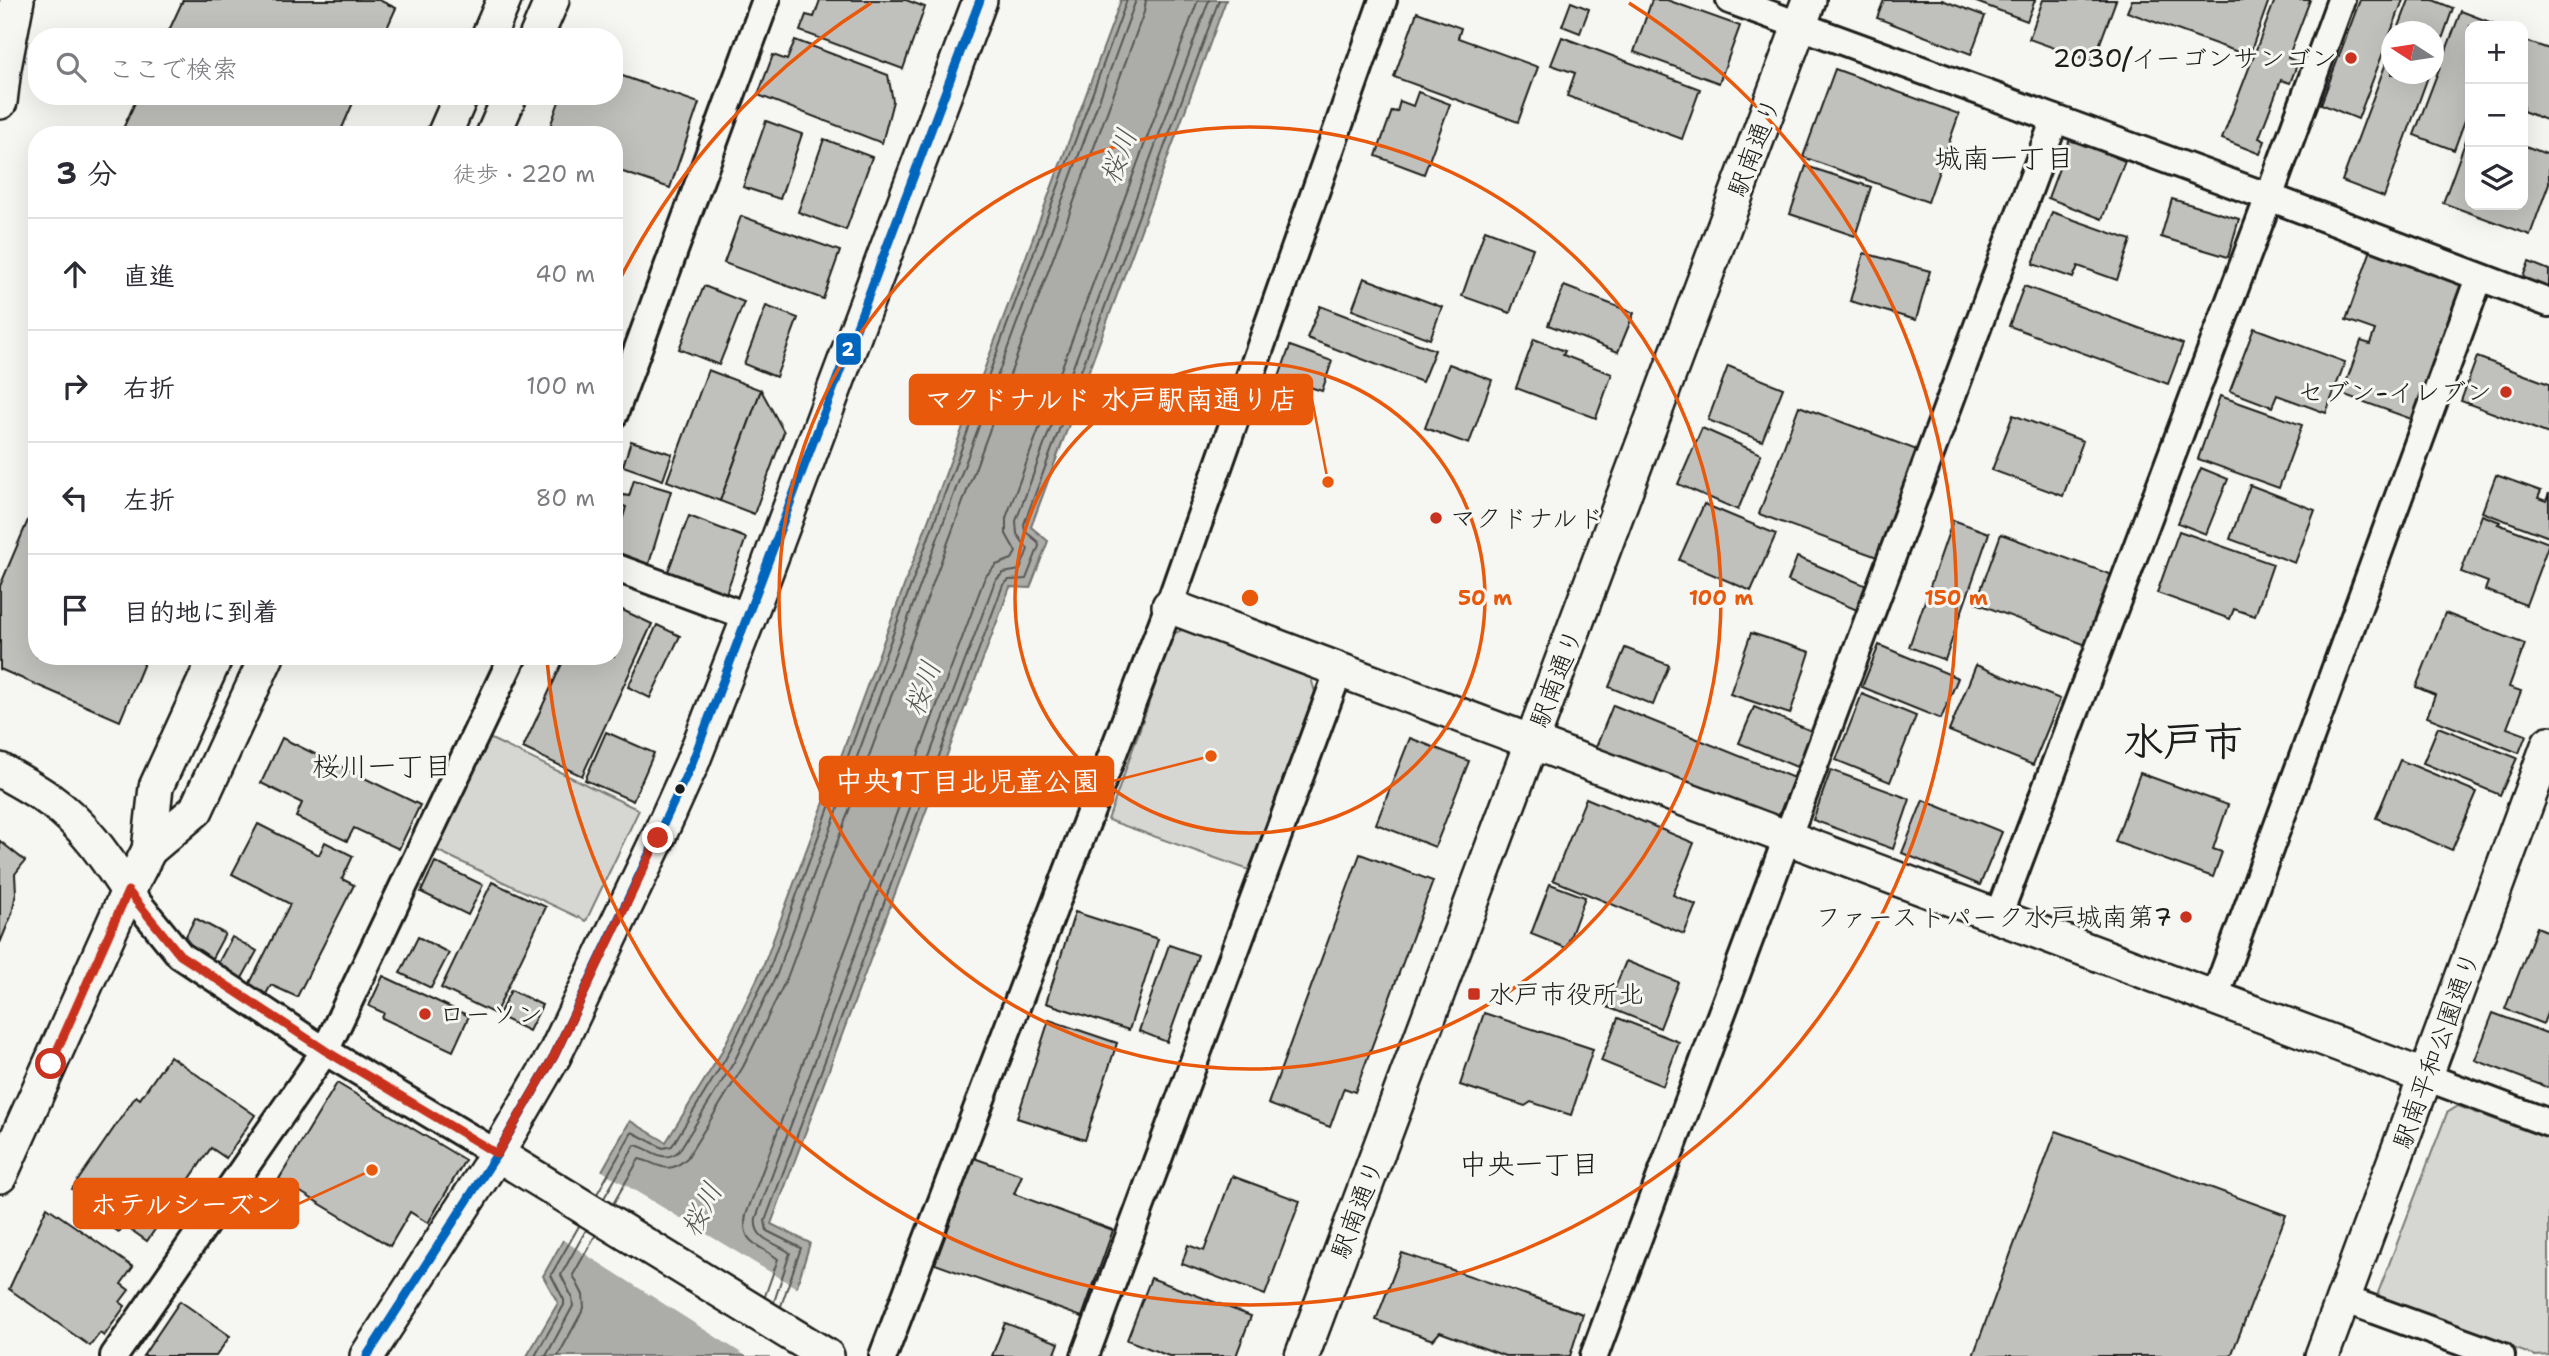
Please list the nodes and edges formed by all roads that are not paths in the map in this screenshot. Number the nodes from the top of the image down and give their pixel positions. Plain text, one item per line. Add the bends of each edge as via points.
1 (17, 0) edge
2 (504, 0) edge
3 (766, 0) edge
4 (980, 0) edge
5 (1383, 0) edge
6 (1730, 0) edge
7 (2341, 0) edge
8 (1805, 13) edge
9 (492, 28) edge
10 (0, 102) edge
11 (457, 105) edge
12 (506, 105) edge
13 (2055, 119) junction
14 (448, 126) edge
15 (497, 126) edge
16 (2269, 197) junction
17 (2479, 278) junction
18 (2549, 303) edge
19 (623, 389) edge
20 (623, 570) edge
21 (1169, 606) junction
22 (749, 617) junction
23 (212, 665) edge
24 (263, 665) edge
25 (509, 665) edge
26 (1339, 670) junction
27 (1532, 742) junction
28 (2549, 743) edge
29 (0, 770) edge
30 (1787, 838) junction
31 (149, 850) junction
32 (128, 891) junction
33 (1998, 916) junction
34 (2215, 998) junction
35 (326, 1051) junction
36 (2426, 1077) junction
37 (2549, 1123) edge
38 (497, 1154) junction
39 (0, 1175) edge
40 (2344, 1299) junction
41 (820, 1352) edge
42 (114, 1356) edge
43 (367, 1356) edge
44 (883, 1356) edge
45 (1085, 1356) edge
46 (1302, 1356) edge
47 (1594, 1356) edge
48 (2322, 1356) edge
49 (2501, 1356) edge

1 - 10 street
2 - 9 street
3 - 19 street
4 - 22 street
5 - 21 street
6 - 8 street
7 - 16 street
8 - 13 street
8 - 27 street, 駅南通り
11 - 14 street
12 - 15 street
13 - 16 street
13 - 30 street
16 - 17 street
16 - 33 street
17 - 18 street
17 - 34 street
20 - 22 street
21 - 26 street
21 - 44 street
22 - 38 street via 658,838 554,1056
23 - 31 street via 156,787
24 - 31 street via 196,810
25 - 35 street
26 - 27 street
26 - 45 street
27 - 30 street
27 - 46 street, 駅南通り
28 - 36 street, 駅南平和公園通り
29 - 32 street via 75,821
30 - 33 street
30 - 47 street
31 - 32 street
32 - 35 street via 180,955
32 - 39 street
33 - 34 street
34 - 36 street
35 - 38 street
35 - 42 street
36 - 37 street
36 - 40 street, 駅南平和公園通り
38 - 41 street
38 - 43 street
40 - 48 street, 駅南平和公園通り
40 - 49 street

